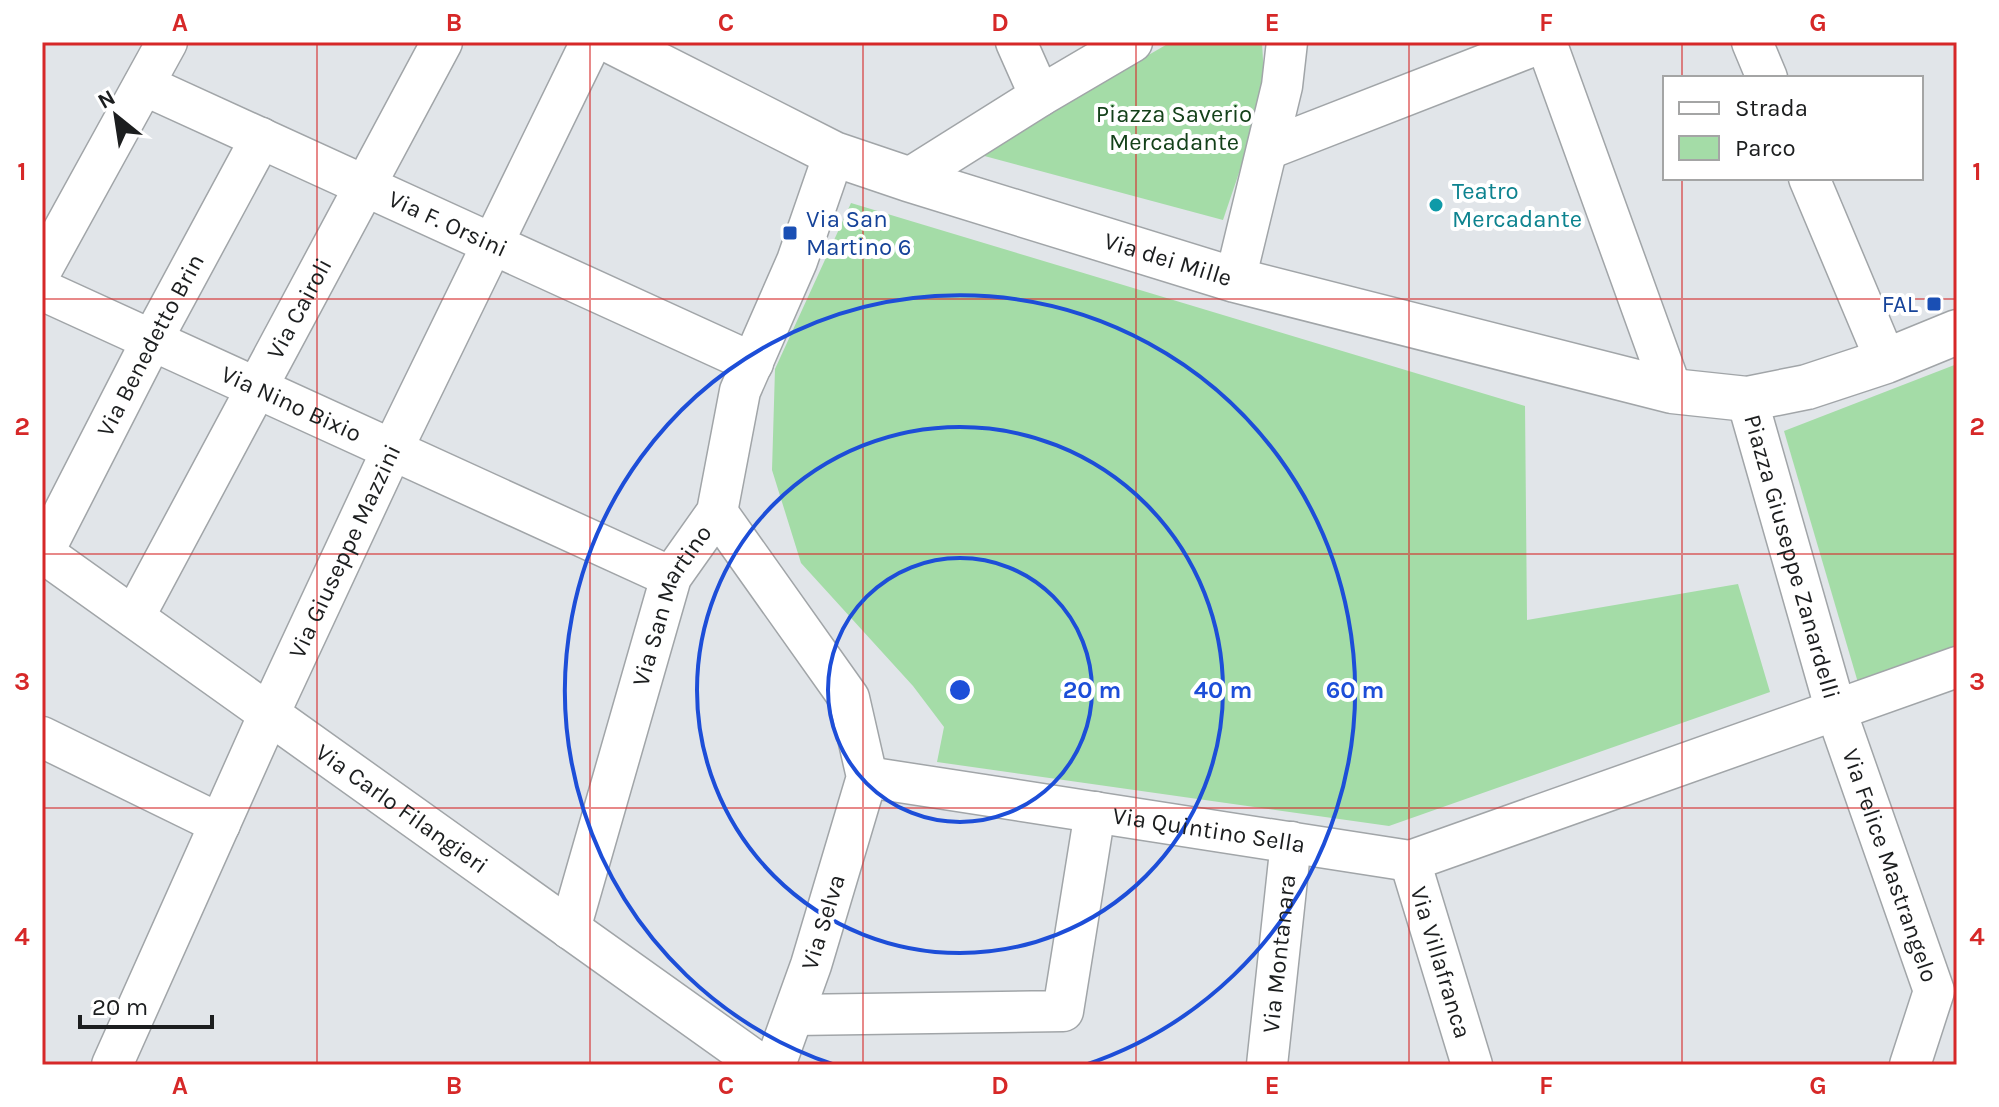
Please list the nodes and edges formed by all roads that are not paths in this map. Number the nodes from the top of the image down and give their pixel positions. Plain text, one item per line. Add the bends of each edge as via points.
1 (167, 42) edge
2 (442, 42) edge
3 (591, 42) edge
4 (613, 42) edge
5 (1016, 42) edge
6 (1132, 42) edge
7 (1287, 42) edge
8 (1545, 42) edge
9 (1752, 42) edge
10 (1766, 76) edge
11 (144, 85) junction
12 (1040, 96) junction
13 (261, 138) junction
14 (1268, 149) junction
15 (834, 154) junction
16 (908, 179) junction
17 (1810, 180) edge
18 (364, 185) junction
19 (494, 244) junction
20 (42, 269) edge
21 (1235, 280) junction
22 (42, 290) edge
23 (1957, 332) edge
24 (152, 340) junction
25 (1886, 361) junction
26 (753, 363) junction
27 (258, 389) junction
28 (1672, 391) junction
29 (1747, 399) junction
30 (392, 450) junction
31 (717, 512) junction
32 (42, 552) edge
33 (671, 577) junction
34 (134, 617) junction
35 (1957, 667) edge
36 (1836, 711) junction
37 (269, 714) junction
38 (42, 737) edge
39 (867, 777) junction
40 (1095, 812) junction
41 (220, 824) junction
42 (1291, 842) junction
43 (1410, 861) junction
44 (570, 929) junction
45 (1946, 1001) edge
46 (794, 1015) junction
47 (112, 1065) edge
48 (761, 1065) edge
49 (775, 1065) edge
50 (1267, 1065) edge
51 (1472, 1065) edge
52 (1910, 1065) edge

1 - 11 street
2 - 18 street, Via Cairoli
3 - 19 street, Via Giuseppe Mazzini
4 - 15 street, Via dei Mille
5 - 12 street
6 - 12 street
7 - 14 street
8 - 14 street
8 - 28 street
9 - 10 street
11 - 13 street, Via F. Orsini
11 - 20 street
12 - 16 street
13 - 18 street, Via F. Orsini
13 - 24 street, Via Benedetto Brin
14 - 21 street
15 - 16 street, Via dei Mille
15 - 26 street, Via San Martino via 797,261
16 - 21 street, Via dei Mille
17 - 25 street
18 - 19 street, Via F. Orsini
18 - 27 street, Via Cairoli
19 - 26 street, Via F. Orsini
19 - 30 street, Via Giuseppe Mazzini
21 - 28 street, Via dei Mille
22 - 24 street, Via Nino Bixio
23 - 25 street, Piazza Giuseppe Zanardelli
24 - 27 street, Via Nino Bixio
24 - 32 street, Via Benedetto Brin
25 - 29 street, Piazza Giuseppe Zanardelli via 1807,387
26 - 31 street, Via San Martino via 740,391
27 - 30 street, Via Nino Bixio
27 - 34 street, Via Cairoli
28 - 29 street, Via dei Mille
29 - 36 street, Piazza Giuseppe Zanardelli
30 - 33 street, Via Nino Bixio
30 - 37 street, Via Giuseppe Mazzini
31 - 33 street, Via San Martino
31 - 39 street via 849,698
32 - 34 street, Via Carlo Filangieri
33 - 44 street, Via San Martino
34 - 37 street, Via Carlo Filangieri
35 - 36 street, Piazza Giuseppe Zanardelli
36 - 43 street, Via Quintino Sella
36 - 45 street, Via Felice Mastrangelo
37 - 41 street, Via Giuseppe Mazzini
37 - 44 street, Via Carlo Filangieri
38 - 41 street
39 - 40 street, Via Quintino Sella
39 - 46 street, Via Selva
40 - 42 street, Via Quintino Sella
40 - 46 street via 1063,1011
41 - 47 street, Via Giuseppe Mazzini
42 - 43 street, Via Quintino Sella
42 - 50 street, Via Montanara
43 - 51 street, Via Villafranca
44 - 48 street, Via Carlo Filangieri
45 - 52 street, Via Felice Mastrangelo
46 - 49 street, Via Selva

